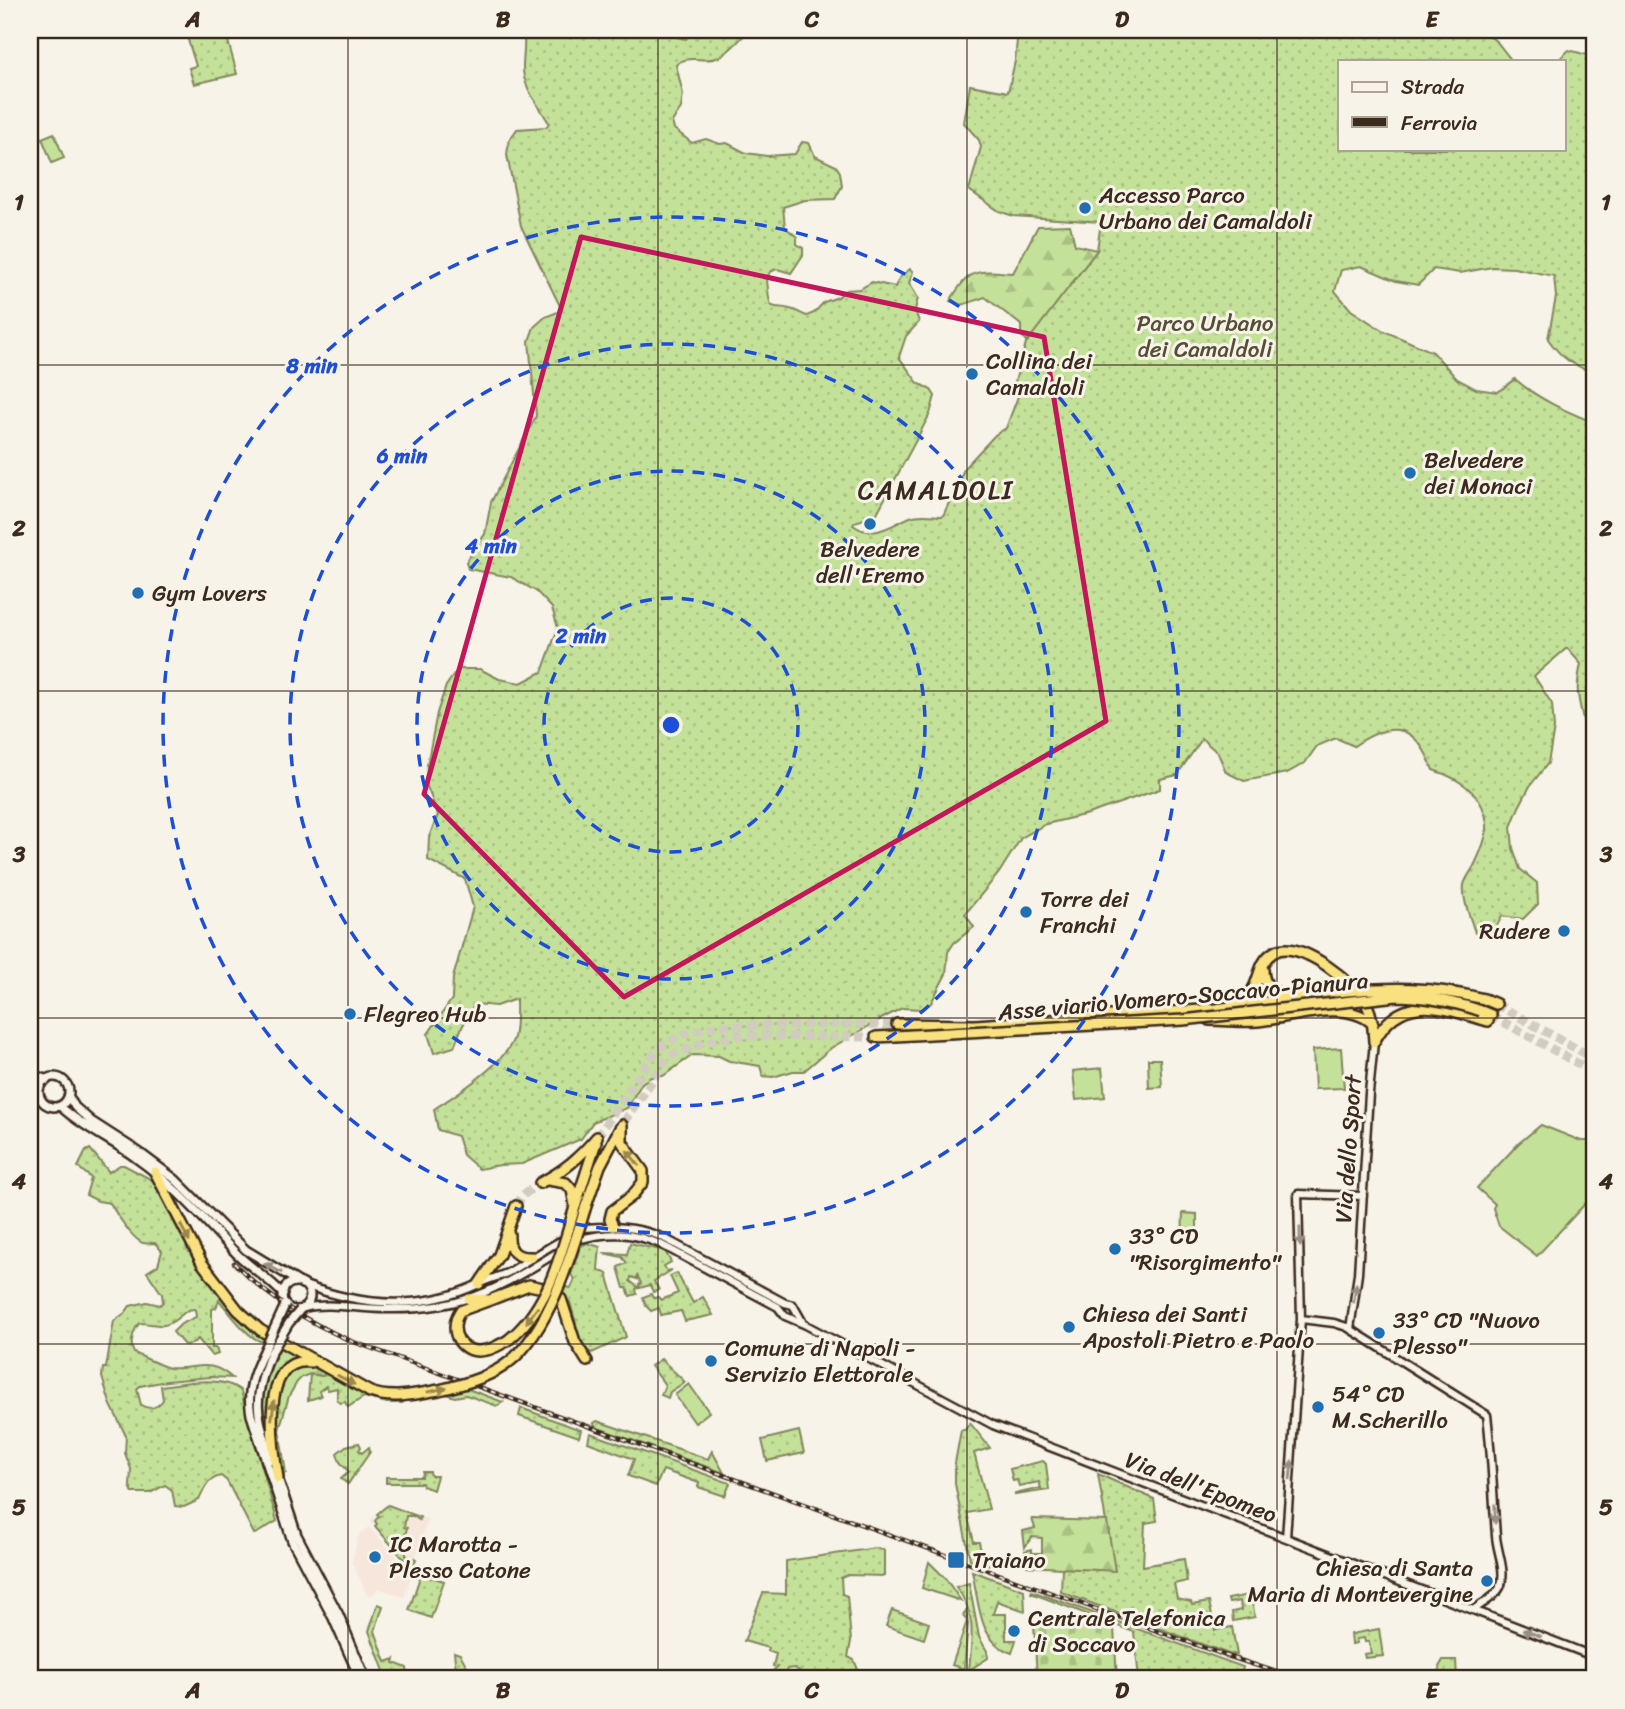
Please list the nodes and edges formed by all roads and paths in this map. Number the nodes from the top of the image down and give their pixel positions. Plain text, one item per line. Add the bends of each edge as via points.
1 (1264, 964) junction
2 (1307, 996) junction
3 (1496, 1004) tunnel mouth
4 (1189, 1011) junction
5 (1183, 1020) junction
6 (897, 1024) tunnel mouth
7 (1373, 1024) junction
8 (876, 1037) tunnel mouth
9 (1374, 1042) junction
10 (30, 1073) edge
11 (47, 1080) junction
12 (30, 1086) edge
13 (39, 1091) junction
14 (69, 1097) junction
15 (60, 1106) junction
16 (155, 1172) junction
17 (1363, 1196) junction
18 (516, 1206) tunnel mouth
19 (580, 1208) junction
20 (509, 1222) junction
21 (613, 1226) junction
22 (584, 1228) dead end
23 (582, 1239) dead end
24 (560, 1241) dead end
25 (556, 1253) dead end
26 (533, 1257) junction
27 (302, 1284) junction
28 (479, 1284) junction
29 (543, 1288) dead end
30 (282, 1294) junction
31 (469, 1299) junction
32 (561, 1299) dead end
33 (490, 1300) junction
34 (789, 1304) junction
35 (285, 1305) junction
36 (302, 1309) junction
37 (783, 1311) junction
38 (794, 1315) junction
39 (1301, 1319) junction
40 (1350, 1329) junction
41 (268, 1351) junction
42 (587, 1361) dead end
43 (323, 1367) junction
44 (278, 1478) junction
45 (1286, 1538) junction
46 (301, 1560) junction
47 (312, 1564) junction
48 (1473, 1610) junction
49 (1595, 1657) edge
50 (360, 1679) edge
51 (366, 1679) edge

1 - 2 highway via 1263,978 1269,988 1286,996
1 - 4 highway via 1255,989 1243,1000
1 - 7 highway via 1278,950 1306,954 1360,994
2 - 3 highway, Asse viario Vomero-Soccavo-Pianura, bridge via 1410,987
2 - 4 highway, Asse viario Vomero-Soccavo-Pianura
4 - 6 highway, Asse viario Vomero-Soccavo-Pianura
5 - 7 highway, bridge via 1256,1021 1349,1011
5 - 8 highway, Asse viario Vomero-Soccavo-Pianura, bridge
5 - 9 highway, Asse viario Vomero-Soccavo-Pianura, bridge via 1397,996 1457,1003 1485,1016 1414,1007 1394,1015
7 - 9 highway
9 - 17 street, Via dello Sport
10 - 11 main road
11 - 13 main road
11 - 14 main road via 64,1081
12 - 13 main road
13 - 15 main road via 45,1104
14 - 15 main road
27 -> 14 main road via 246,1250 175,1179 91,1121
15 - 16 main road
16 - 30 main road
16 -> 43 highway via 202,1263 239,1310 260,1330
17 -> 39 street via 1298,1194
40 -> 17 street, Via dello Sport
18 - 20 highway
19 - 19 highway via 597,1137 564,1171 543,1181 566,1183
21 -> 19 highway via 612,1211 643,1182 641,1168 622,1142 623,1123
19 -> 33 highway, bridge via 533,1315 520,1330 489,1350 468,1348 456,1336 456,1320 465,1308
43 -> 19 highway, bridge via 370,1392 397,1396 449,1388 498,1369 519,1353 553,1301 569,1262
20 - 26 highway via 511,1250 517,1256
20 - 28 highway via 499,1255
21 - 22 street
21 - 34 street via 662,1237
23 - 37 street, Via dell'Epomeo via 610,1233 645,1238
24 - 26 street
25 - 31 street via 509,1282
26 - 28 street
27 - 28 street via 329,1294 385,1303 421,1302
27 - 30 main road via 289,1284
27 - 36 main road via 310,1293
29 - 33 highway via 523,1287
30 - 35 main road
31 - 33 highway
31 - 36 street via 423,1309 321,1305
32 - 42 highway
34 - 37 street
34 - 38 street via 795,1307
35 - 36 main road, bridge
35 - 41 main road, bridge
36 - 41 main road, bridge
37 - 38 street, Via dell'Epomeo via 785,1316
38 - 45 street, Via dell'Epomeo via 993,1425
39 - 40 street
45 -> 39 street
40 -> 48 street via 1487,1415 1502,1580 1495,1595
41 - 44 main road via 257,1407
41 - 46 main road via 250,1385 249,1406
44 -> 43 highway via 271,1423 279,1383 289,1368 300,1363
44 - 47 main road via 289,1516
45 - 48 street, Via dell'Epomeo
46 - 47 main road via 309,1559
46 - 50 main road
47 - 51 main road
49 -> 48 street, Via dell'Epomeo

